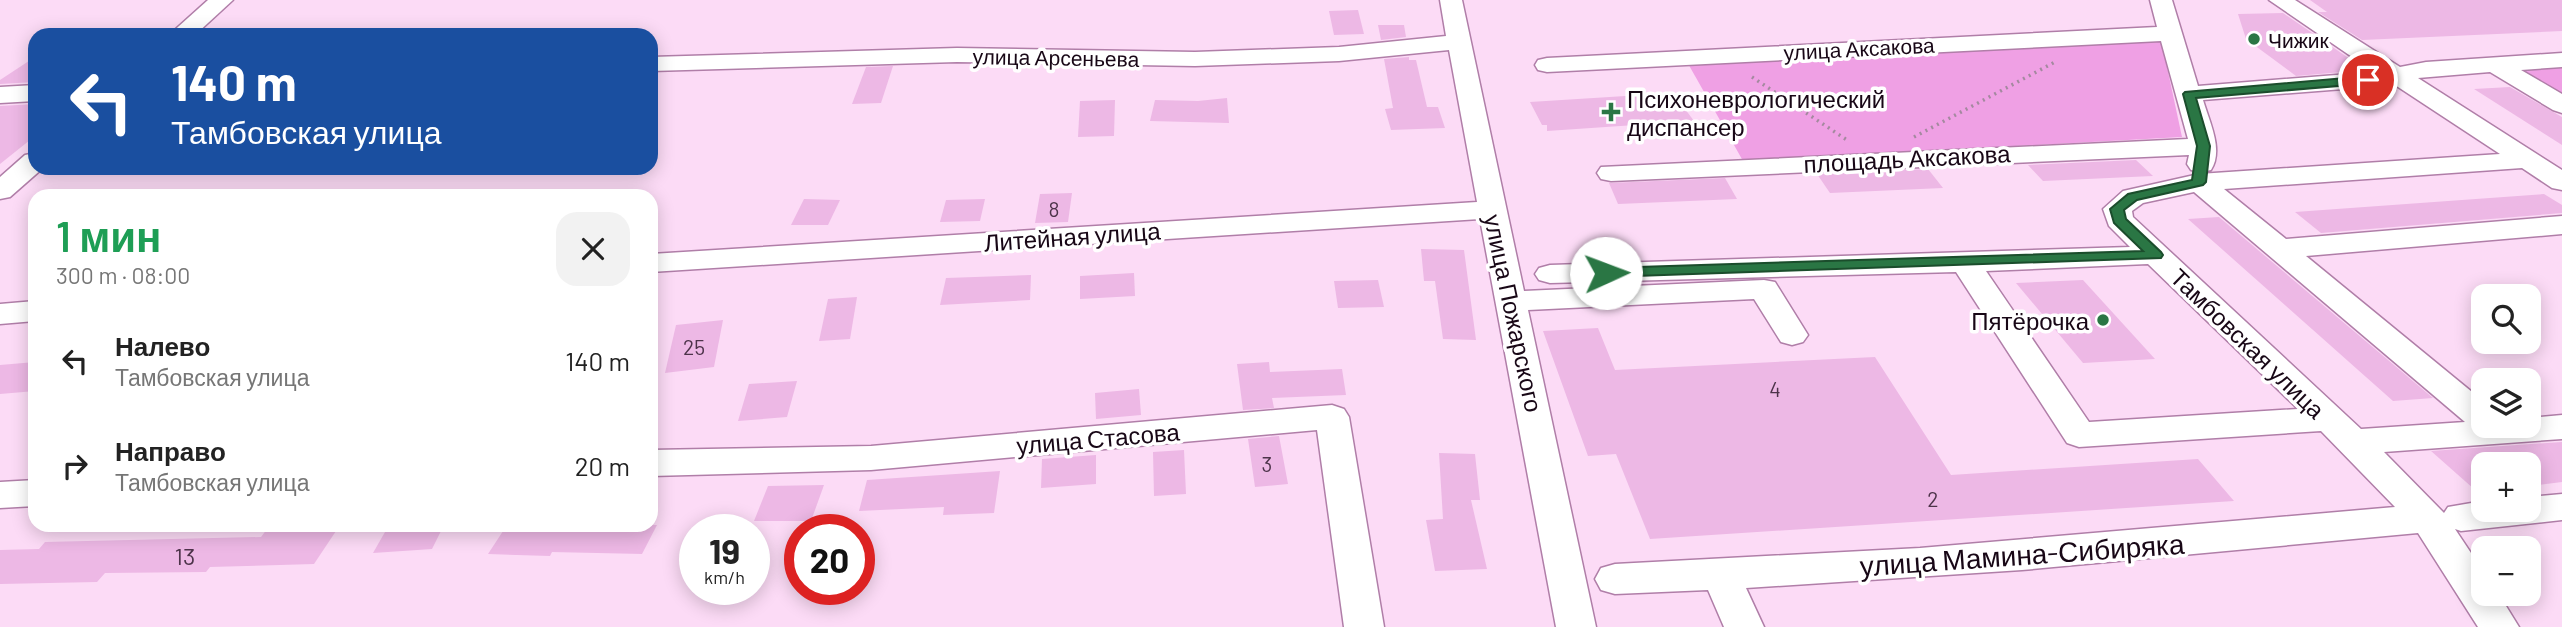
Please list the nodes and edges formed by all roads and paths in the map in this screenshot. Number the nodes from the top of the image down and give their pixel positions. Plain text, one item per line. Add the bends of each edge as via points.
1 (222, 0) edge
2 (1451, 0) edge
3 (2161, 0) edge
4 (2280, 0) edge
5 (189, 28) edge
6 (2171, 33) junction
7 (1461, 42) junction
8 (1721, 56) junction
9 (2562, 60) edge
10 (2057, 61) dead end
11 (658, 64) edge
12 (2494, 64) junction
13 (1547, 65) dead end
14 (2394, 74) junction
15 (28, 93) edge
16 (2189, 94) junction
17 (0, 95) edge
18 (2562, 105) edge
19 (2203, 146) junction
20 (1874, 159) junction
21 (2527, 160) junction
22 (28, 167) edge
23 (1611, 173) dead end
24 (2199, 182) junction
25 (2562, 182) edge
26 (0, 191) edge
27 (1493, 210) junction
28 (2562, 225) edge
29 (2278, 249) junction
30 (2156, 255) junction
31 (658, 262) edge
32 (1965, 263) junction
33 (1550, 274) dead end
34 (1511, 300) junction
35 (28, 312) edge
36 (0, 314) edge
37 (1792, 335) dead end
38 (2471, 408) edge
39 (2471, 426) edge
40 (2541, 426) edge
41 (2562, 427) edge
42 (2341, 431) junction
43 (658, 463) edge
44 (28, 493) edge
45 (0, 495) edge
46 (2562, 507) edge
47 (2445, 518) junction
48 (1721, 576) junction
49 (1615, 579) dead end
50 (1364, 627) edge
51 (1576, 627) edge
52 (1744, 627) edge
53 (2499, 627) edge

1 - 5 street
2 - 7 street, улица Пожарского
3 - 6 street
4 - 14 street
6 - 8 street, улица Аксакова
6 - 16 street
7 - 11 street, улица Арсеньева via 1339,54 1195,59 957,55
7 - 27 street, улица Пожарского
8 - 13 street, улица Аксакова
8 - 20 path
9 - 12 street
10 - 20 path
12 - 14 street
12 - 18 street
14 - 16 street
14 - 21 street
15 - 17 street
16 - 19 street
19 - 20 street, площадь Аксакова
19 - 24 street
20 - 23 street, площадь Аксакова
21 - 24 street
21 - 25 street
22 - 26 street
24 - 29 street
24 - 30 street, Тамбовская улица via 2133,197 2117,209 2119,220
27 - 31 street, Литейная улица
27 - 34 street, улица Пожарского
28 - 29 street
29 - 38 street
30 - 32 street
30 - 42 street, Тамбовская улица
32 - 33 street
32 - 42 street via 2079,435
34 - 37 street via 1764,289
34 - 51 street, улица Пожарского
35 - 36 street
39 - 42 street
40 - 41 street
42 - 47 street, Тамбовская улица
43 - 50 street, улица Стасова via 871,458 1332,417
44 - 45 street
46 - 47 street, улица Мамина-Сибиряка
47 - 48 street, улица Мамина-Сибиряка
47 - 53 street, Тамбовская улица
48 - 49 street, улица Мамина-Сибиряка
48 - 52 street

